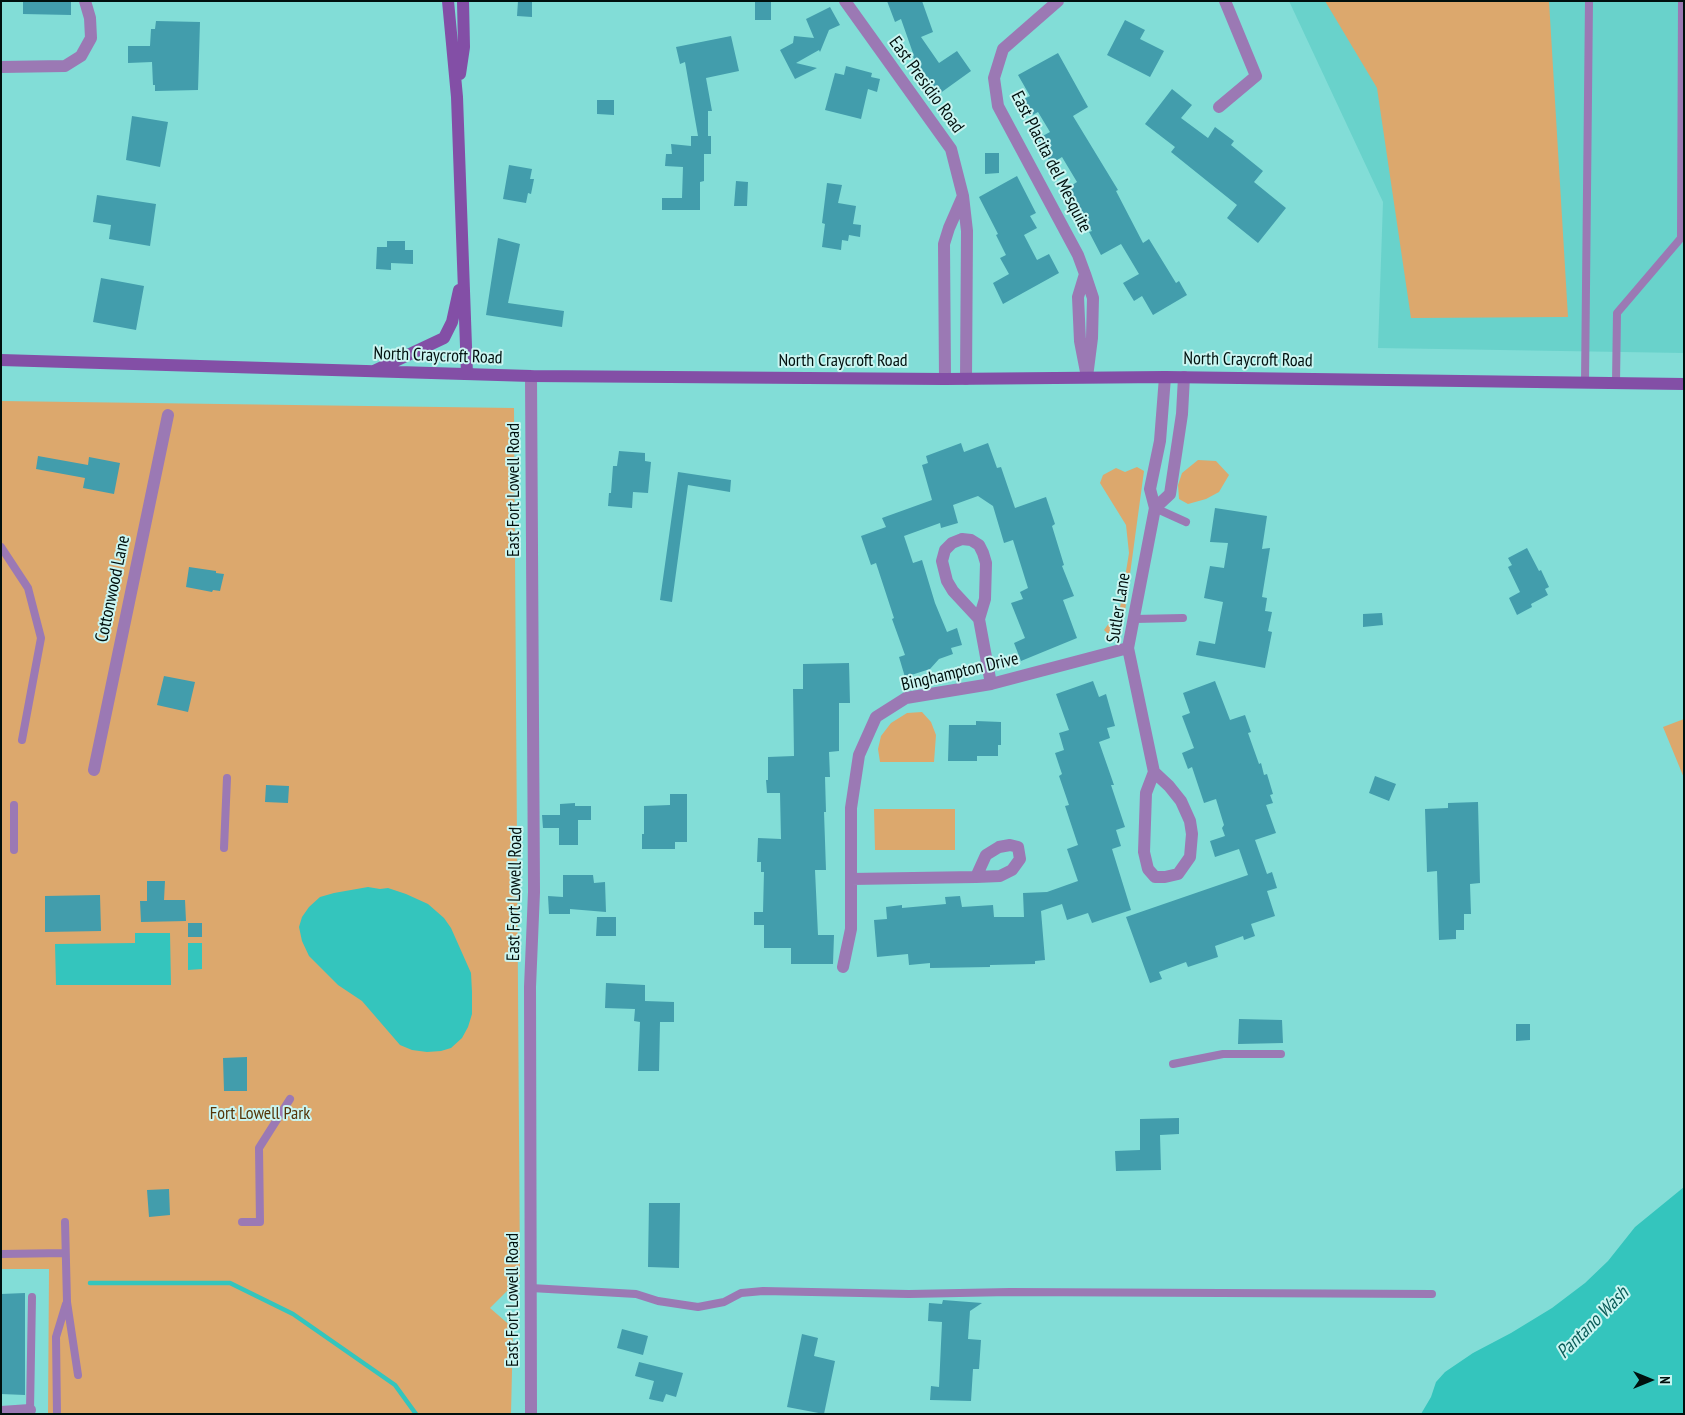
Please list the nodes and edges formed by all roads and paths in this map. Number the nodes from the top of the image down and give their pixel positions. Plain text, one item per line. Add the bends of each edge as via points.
1 (85, 1) edge
2 (448, 1) edge
3 (463, 1) edge
4 (845, 1) edge
5 (1058, 1) edge
6 (1225, 1) edge
7 (1588, 1) edge
8 (1682, 1) edge
9 (1, 67) edge
10 (1683, 69) edge
11 (457, 96) junction
12 (1219, 107) dead end
13 (963, 196) junction
14 (1682, 238) edge
15 (463, 270) junction
16 (1, 360) edge
17 (372, 372) junction
18 (467, 374) junction
19 (530, 376) junction
20 (1086, 377) junction
21 (1165, 377) junction
22 (1184, 377) junction
23 (945, 379) junction
24 (966, 379) junction
25 (1585, 382) junction
26 (1616, 383) junction
27 (1684, 384) edge
28 (168, 415) dead end
29 (1155, 508) junction
30 (1186, 522) dead end
31 (1, 547) edge
32 (1183, 618) dead end
33 (978, 619) junction
34 (1134, 619) junction
35 (1128, 648) junction
36 (990, 684) junction
37 (22, 740) dead end
38 (94, 770) dead end
39 (1154, 772) junction
40 (227, 778) dead end
41 (14, 805) dead end
42 (224, 848) dead end
43 (14, 850) dead end
44 (976, 877) dead end
45 (852, 879) junction
46 (842, 967) dead end
47 (1281, 1054) dead end
48 (1173, 1064) dead end
49 (290, 1100) dead end
50 (65, 1222) dead end
51 (242, 1222) dead end
52 (65, 1253) junction
53 (1, 1254) edge
54 (530, 1288) junction
55 (1432, 1294) dead end
56 (32, 1297) dead end
57 (67, 1302) junction
58 (78, 1375) dead end
59 (30, 1410) joint
60 (1, 1412) edge
61 (57, 1414) edge
62 (531, 1414) edge

1 - 9 street via 91,38 81,56 65,66
2 - 11 main road
3 - 11 main road via 464,47
4 - 13 street, East Presidio Road via 951,149
5 - 20 street, East Placita del Mesquite via 1003,49 994,78 998,106 1078,255 1093,298 1092,338
6 - 12 street via 1256,76
7 - 25 lane
8 - 10 lane
10 - 14 lane
11 - 15 main road
13 - 23 street via 944,244
13 - 24 street, East Presidio Road via 967,230
14 - 26 lane via 1617,313
15 - 17 main road via 452,322 444,338
15 - 18 main road
16 - 17 main road, North Craycroft Road
17 - 18 main road, North Craycroft Road
18 - 19 main road, North Craycroft Road
19 - 23 main road, North Craycroft Road
19 - 54 street, East Fort Lowell Road via 534,892 530,987
20 - 21 main road, North Craycroft Road
20 - 24 main road, North Craycroft Road
21 - 22 main road, North Craycroft Road
21 - 29 street, Sutler Lane via 1160,441 1150,489
22 - 25 main road, North Craycroft Road
22 - 29 street, Sutler Lane via 1170,494
23 - 24 main road, North Craycroft Road
25 - 26 main road, North Craycroft Road
26 - 27 main road, North Craycroft Road
28 - 38 street, Cottonwood Lane
29 - 30 lane
29 - 34 street, Sutler Lane
31 - 37 lane via 28,588 41,638
32 - 34 lane
33 - 33 street via 985,599 986,563 978,545 962,539 945,550 942,560 953,591
33 - 36 street
34 - 35 street, Sutler Lane
35 - 36 street, Binghampton Drive
35 - 39 street, Sutler Lane
36 - 45 street, Binghampton Drive via 906,698 876,717 859,755 851,808
39 - 39 street via 1146,793 1144,852 1148,869 1155,877 1165,877 1178,874 1190,857 1192,834 1181,801
40 - 42 lane
41 - 43 lane
44 - 45 street
45 - 46 street, Binghampton Drive via 852,929
47 - 48 lane via 1223,1054
49 - 51 lane via 259,1148 260,1222
50 - 52 lane
52 - 53 lane
52 - 57 lane
54 - 55 lane via 636,1294 698,1307 724,1302 741,1293 763,1291
54 - 62 street, East Fort Lowell Road
56 - 59 lane
57 - 58 lane
57 - 61 lane via 56,1337
59 - 60 street

